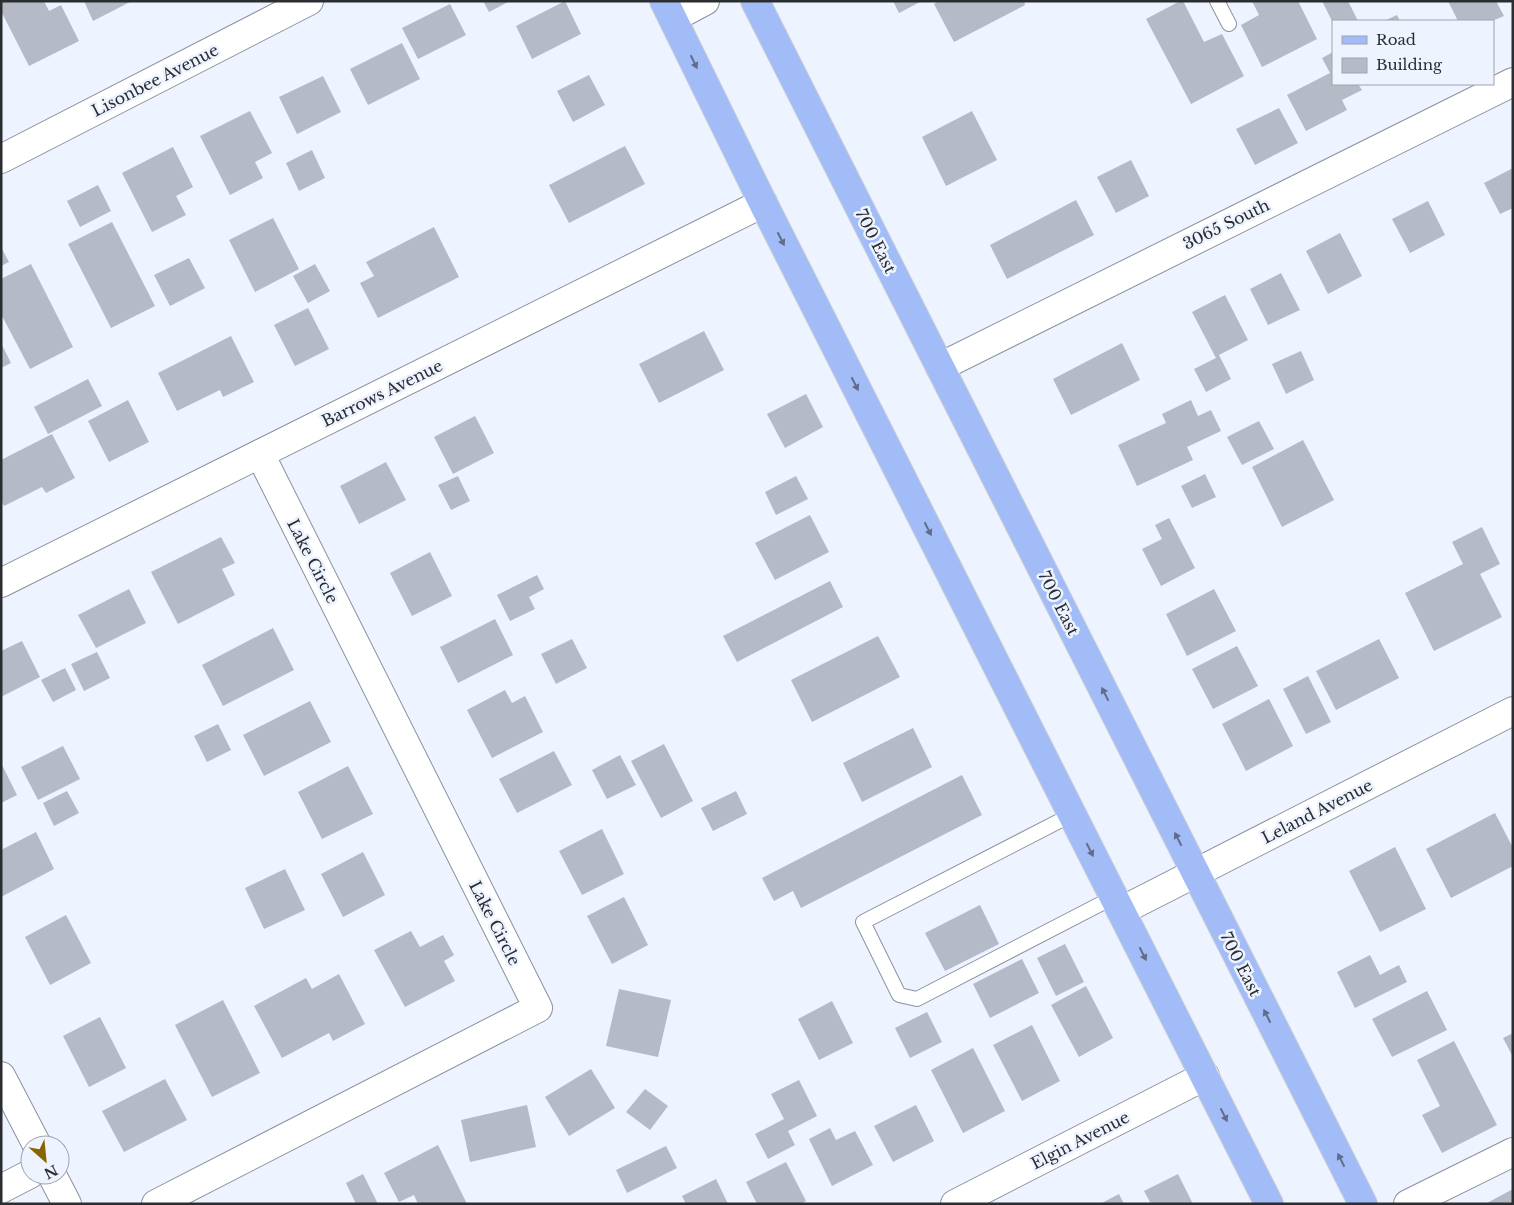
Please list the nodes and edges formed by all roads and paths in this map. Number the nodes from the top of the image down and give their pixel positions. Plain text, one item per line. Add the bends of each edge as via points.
1 (309, 1) edge
2 (705, 1) edge
3 (756, 1) edge
4 (1217, 1) edge
5 (668, 10) edge
6 (1229, 24) dead end
7 (1513, 82) edge
8 (1, 159) edge
9 (763, 203) junction
10 (940, 367) junction
11 (260, 454) junction
12 (1, 583) edge
13 (1513, 711) edge
14 (1072, 814) junction
15 (1195, 873) junction
16 (1118, 904) junction
17 (1, 1076) edge
18 (1205, 1076) junction
19 (32, 1135) edge
20 (1513, 1152) edge
21 (20, 1180) edge
22 (57, 1185) edge
23 (1, 1190) edge
24 (67, 1204) edge
25 (156, 1204) edge
26 (955, 1204) edge
27 (1269, 1204) edge
28 (1363, 1204) edge
29 (1408, 1204) edge

1 - 8 street, Lisonbee Avenue
2 - 5 street
3 - 10 main road, 700 East
4 - 6 lane
5 -> 9 main road
7 - 10 street, 3065 South
9 - 11 street, Barrows Avenue
9 -> 14 main road
15 -> 10 main road, 700 East
11 - 12 street, Barrows Avenue
11 - 25 street, Lake Circle via 538,1008
13 - 15 street, Leland Avenue
14 -> 16 main road
14 - 16 lane via 863,922 899,995 916,999
15 - 16 street, Leland Avenue
28 -> 15 main road, 700 East
16 -> 18 main road
17 - 19 street
18 - 26 street, Elgin Avenue
18 -> 27 main road
20 - 29 street
21 - 23 street
22 - 24 street

